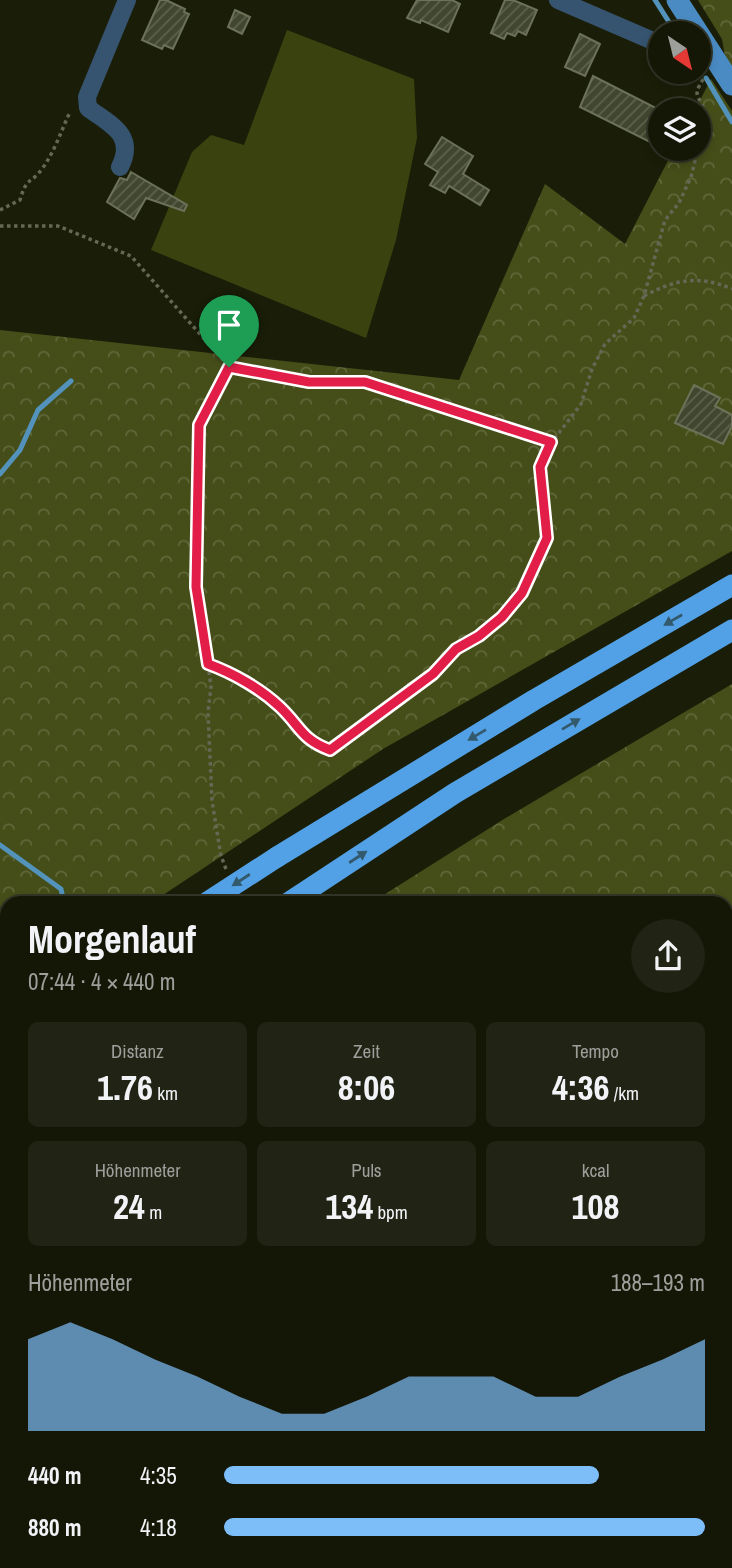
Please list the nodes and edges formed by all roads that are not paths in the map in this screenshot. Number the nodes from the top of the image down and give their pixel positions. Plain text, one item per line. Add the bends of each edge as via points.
1 (127, 0) edge
2 (558, 0) edge
3 (677, 0) edge
4 (689, 21) edge
5 (648, 39) edge
6 (711, 55) edge
7 (732, 85) edge
8 (120, 167) dead end
9 (732, 585) edge
10 (732, 630) edge
11 (217, 896) edge
12 (299, 896) edge

1 - 8 street via 87,97 88,108 119,131 127,145
2 - 5 street
3 - 4 main road
6 - 7 main road
9 -> 11 highway, bridge via 534,700
12 -> 10 highway via 455,793

